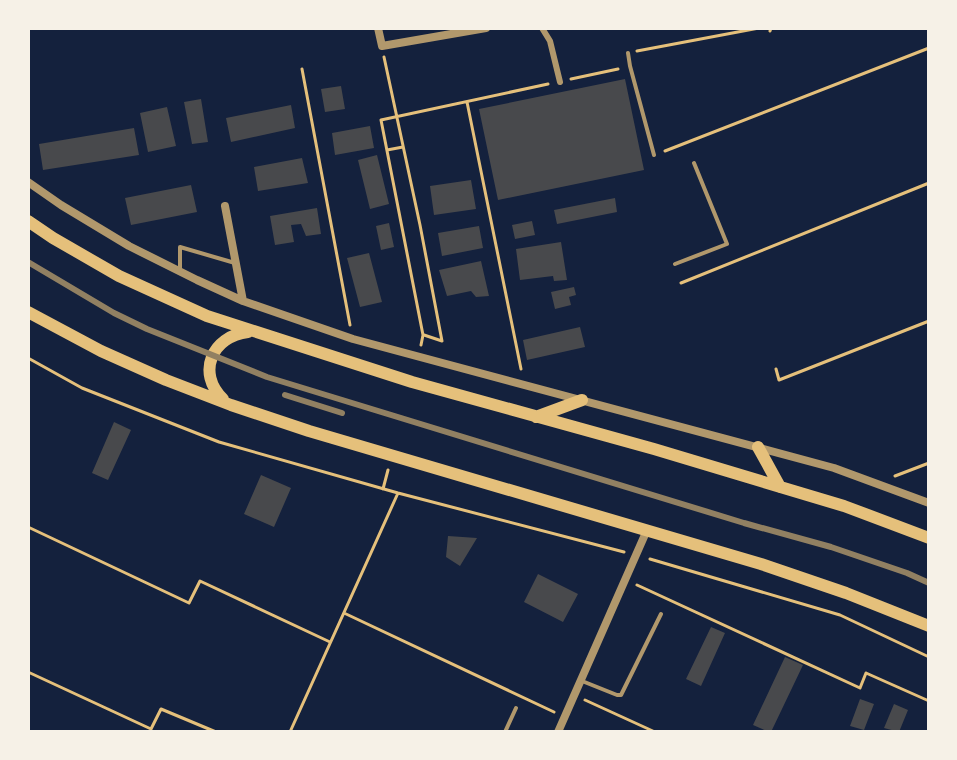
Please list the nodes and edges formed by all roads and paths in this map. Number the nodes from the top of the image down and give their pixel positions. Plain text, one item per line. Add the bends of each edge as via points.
1 (378, 28) edge
2 (486, 28) edge
3 (542, 28) edge
4 (759, 28) edge
5 (382, 46) junction
6 (929, 48) edge
7 (628, 53) joint
8 (630, 66) junction
9 (302, 69) dead end
10 (560, 82) junction
11 (467, 102) junction
12 (397, 117) junction
13 (403, 147) junction
14 (386, 150) junction
15 (654, 155) joint
16 (694, 163) dead end
17 (28, 182) edge
18 (929, 183) edge
19 (225, 206) dead end
20 (28, 221) edge
21 (236, 263) junction
22 (675, 264) dead end
23 (180, 272) junction
24 (681, 283) dead end
25 (243, 301) junction
26 (30, 317) edge
27 (929, 321) edge
28 (255, 333) junction
29 (423, 335) junction
30 (353, 339) junction
31 (419, 357) junction
32 (28, 358) edge
33 (776, 369) dead end
34 (524, 385) junction
35 (582, 400) junction
36 (231, 405) junction
37 (536, 417) junction
38 (758, 447) junction
39 (392, 455) junction
40 (929, 463) edge
41 (877, 484) junction
42 (780, 487) junction
43 (383, 489) junction
44 (398, 493) junction
45 (929, 503) edge
46 (28, 527) edge
47 (647, 530) junction
48 (929, 538) edge
49 (636, 555) junction
50 (626, 580) junction
51 (344, 613) junction
52 (661, 614) dead end
53 (929, 626) edge
54 (330, 642) junction
55 (929, 657) edge
56 (28, 672) edge
57 (582, 681) junction
58 (575, 695) junction
59 (929, 701) edge
60 (516, 708) dead end
61 (565, 717) junction
62 (216, 732) edge
63 (290, 732) edge
64 (505, 732) edge
65 (558, 732) edge
66 (655, 732) edge

1 - 5 street
2 - 5 street
3 - 10 street
4 - 7 path
5 - 12 path
6 - 15 path
7 - 8 lane
8 - 10 path
8 - 15 lane
9 - 30 path
10 - 11 path
11 - 12 path
11 - 34 path
12 - 13 path
12 - 14 path via 381,120
13 - 14 path
13 - 29 path via 442,341
14 - 29 path
16 - 22 lane via 727,244
17 - 23 street
18 - 24 path
19 - 21 street
20 - 28 main road via 119,276
21 - 23 lane via 180,247
21 - 25 street
23 - 25 street
25 - 30 street
26 - 36 main road
27 - 33 path via 779,380
28 - 36 main road via 232,336 211,358 214,389
28 - 37 main road
29 - 31 path
30 - 31 street
31 - 34 street
32 - 43 path via 82,388 219,442
34 - 35 street
35 - 37 main road
35 - 38 street
36 - 39 main road
37 - 42 main road
38 - 41 street
38 - 42 main road
39 - 43 path
39 - 47 main road
40 - 41 path
41 - 45 street
42 - 48 main road
43 - 44 path
44 - 49 path
44 - 51 path
46 - 54 path via 189,603 200,581
47 - 49 street
47 - 53 main road via 846,593
49 - 50 street
49 - 55 path via 840,615
50 - 57 street
50 - 59 path via 860,688 866,673
51 - 54 path
51 - 61 path
52 - 57 lane via 621,695
54 - 63 path
56 - 62 path via 151,729 161,709
57 - 58 street
58 - 61 street
58 - 66 path
60 - 64 lane
61 - 65 street

